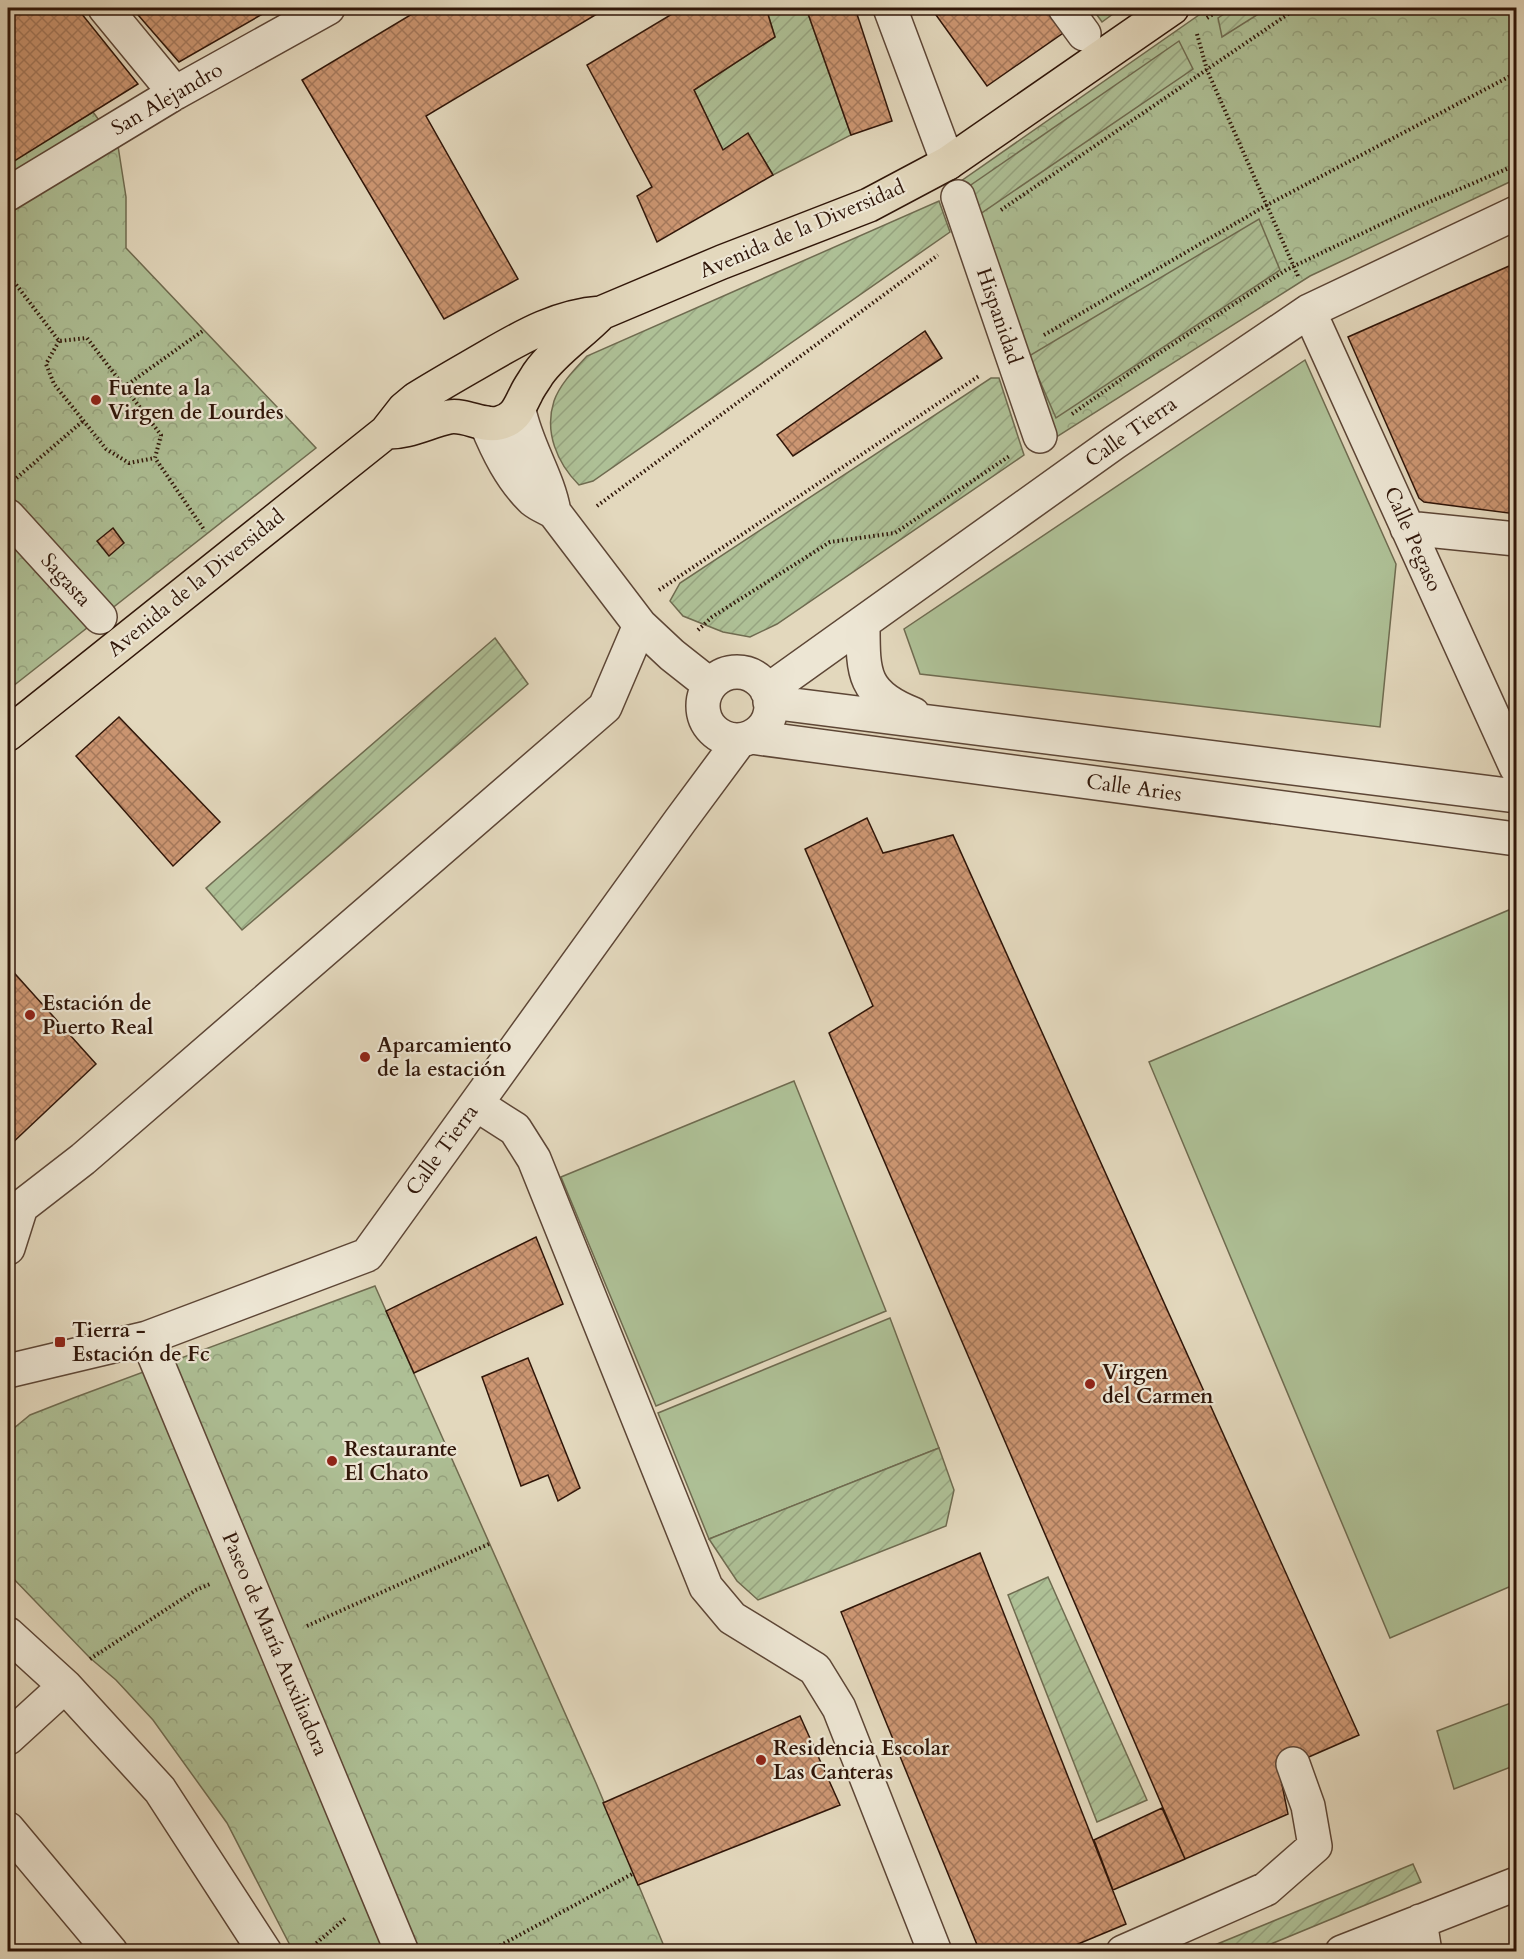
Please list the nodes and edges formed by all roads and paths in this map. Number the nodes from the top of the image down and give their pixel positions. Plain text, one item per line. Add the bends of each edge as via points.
1 (105, 8) edge
2 (328, 8) edge
3 (890, 8) edge
4 (1065, 8) edge
5 (1222, 8) edge
6 (1183, 17) edge
7 (1204, 20) dead end
8 (1084, 34) dead end
9 (175, 93) junction
10 (948, 163) junction
11 (8, 194) edge
12 (958, 197) dead end
13 (1516, 213) edge
14 (8, 274) edge
15 (1309, 311) junction
16 (601, 313) junction
17 (204, 330) dead end
18 (59, 341) junction
19 (476, 364) junction
20 (124, 387) junction
21 (522, 403) junction
22 (83, 420) junction
23 (481, 421) junction
24 (386, 432) junction
25 (1040, 436) dead end
26 (155, 458) junction
27 (8, 486) edge
28 (554, 512) junction
29 (8, 516) edge
30 (1407, 528) junction
31 (207, 534) dead end
32 (1516, 539) edge
33 (100, 617) dead end
34 (863, 623) junction
35 (640, 625) junction
36 (710, 686) junction
37 (769, 696) junction
38 (931, 722) junction
39 (8, 734) edge
40 (745, 739) junction
41 (1516, 767) edge
42 (1516, 796) edge
43 (1516, 839) edge
44 (476, 1104) junction
45 (8, 1248) edge
46 (147, 1338) junction
47 (8, 1371) edge
48 (489, 1544) dead end
49 (244, 1569) junction
50 (8, 1634) edge
51 (273, 1641) junction
52 (76, 1675) junction
53 (8, 1738) edge
54 (1293, 1764) dead end
55 (8, 1829) edge
56 (634, 1873) dead end
57 (1516, 1884) edge
58 (377, 1892) junction
59 (1422, 1936) edge
60 (111, 1952) edge
61 (265, 1952) edge
62 (306, 1952) edge
63 (402, 1952) edge
64 (488, 1952) edge
65 (935, 1952) edge
66 (1123, 1952) edge
67 (1342, 1952) edge

1 - 9 street
2 - 9 street, San Alejandro
3 - 10 street
4 - 8 street
5 - 7 path
6 - 10 main road, Avenida de la Diversidad
6 - 15 path via 1295,266
9 - 11 street, San Alejandro
10 - 16 main road, Avenida de la Diversidad via 869,205
12 - 25 street, Hispanidad
13 - 15 street, Calle Tierra
14 - 18 path
15 - 30 street, Calle Pegaso
15 - 34 street, Calle Tierra via 1114,443
16 - 19 main road, Avenida de la Diversidad via 555,322 519,337
16 - 21 main road, Avenida de la Diversidad via 557,351
17 - 20 path
18 - 20 path via 87,338
18 - 22 path via 46,364 54,384
19 - 21 main road via 497,358 515,367 525,385
19 - 23 main road via 461,380 459,391 467,412
19 - 24 main road, Avenida de la Diversidad via 416,399
20 - 26 path via 161,435
21 - 23 main road, Avenida de la Diversidad via 507,420
21 - 28 street via 526,440 551,492
22 - 26 path via 106,449 129,463
22 - 27 path
23 - 24 main road, Avenida de la Diversidad via 448,417 399,433
23 - 28 street via 513,475 534,501
24 - 39 main road, Avenida de la Diversidad
26 - 31 path
28 - 35 street
29 - 33 street, Sagasta
30 - 32 street
30 - 41 street, Calle Pegaso
34 - 37 street, Calle Tierra
34 - 38 street via 867,675 877,695
35 - 36 street
35 - 45 street via 605,707 83,1159 21,1207
36 - 37 street via 729,673 740,672 761,682
36 - 40 street via 705,696 705,718 718,735
37 - 38 street, Calle Aries
37 - 40 street via 767,723 760,732
38 - 42 street, Calle Aries
40 - 43 street, Calle Aries
40 - 44 street, Calle Tierra
44 - 46 street, Calle Tierra via 367,1255
44 - 65 street via 515,1129 534,1159 706,1587 732,1618 815,1669 839,1708
46 - 47 street, Calle Tierra
46 - 49 street, Paseo de María Auxiliadora
48 - 51 path
49 - 51 street, Paseo de María Auxiliadora
49 - 52 path via 196,1590 90,1658
50 - 52 street
51 - 58 street, Paseo de María Auxiliadora
52 - 53 street
52 - 61 street via 160,1790
54 - 66 street via 1308,1806 1315,1846 1266,1888
55 - 60 street
56 - 64 path
57 - 59 street
58 - 62 path
58 - 63 street, Paseo de María Auxiliadora
59 - 67 street

